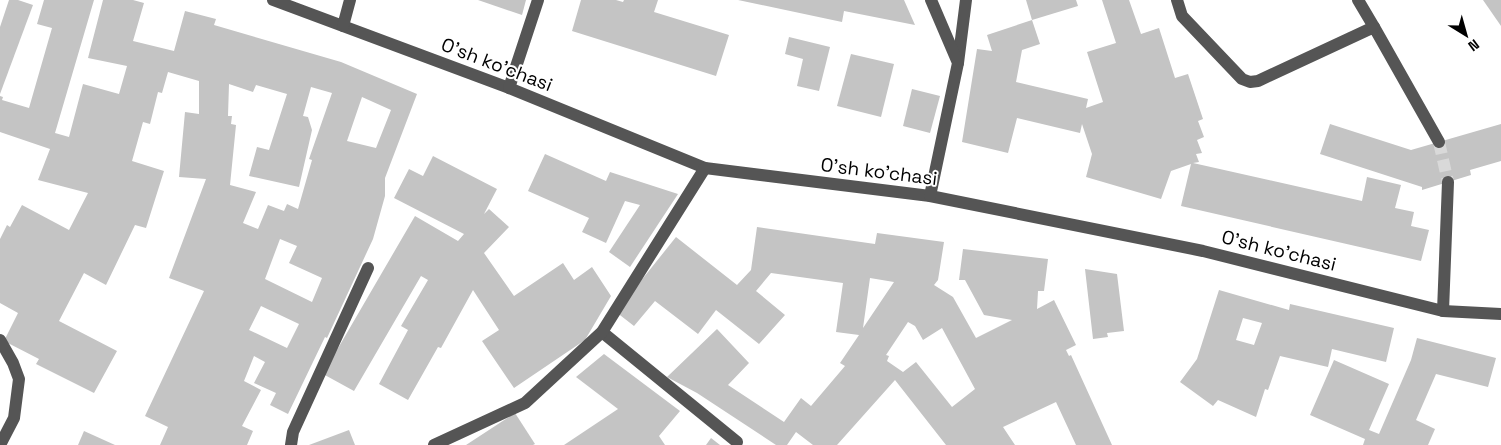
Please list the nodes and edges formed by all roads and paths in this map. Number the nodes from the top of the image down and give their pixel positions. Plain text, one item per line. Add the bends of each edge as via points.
1 (273, 0) edge
2 (350, 0) edge
3 (538, 0) edge
4 (931, 0) edge
5 (966, 0) edge
6 (1177, 0) edge
7 (1358, 0) edge
8 (343, 26) junction
9 (1374, 27) junction
10 (958, 63) junction
11 (509, 88) junction
12 (1439, 142) tunnel mouth
13 (705, 168) junction
14 (1448, 182) tunnel mouth
15 (930, 196) junction
16 (368, 268) dead end
17 (1443, 311) junction
18 (1501, 314) edge
19 (602, 332) junction
20 (0, 340) edge
21 (737, 442) dead end
22 (0, 445) edge
23 (292, 445) edge
24 (434, 445) edge

1 - 8 street, O'sh ko'chasi
2 - 8 street
3 - 11 street
4 - 10 street
5 - 10 street
6 - 9 street via 1182,16 1242,79 1250,82
7 - 9 street
8 - 11 street, O'sh ko'chasi
9 - 12 street
10 - 15 street
11 - 13 street, O'sh ko'chasi
13 - 15 street, O'sh ko'chasi
13 - 19 street
14 - 17 street
15 - 17 street, O'sh ko'chasi via 1203,251
16 - 23 street via 293,432
17 - 18 street, O'sh ko'chasi
19 - 21 street
19 - 24 street via 525,403
20 - 22 street via 14,363 19,379 14,418

